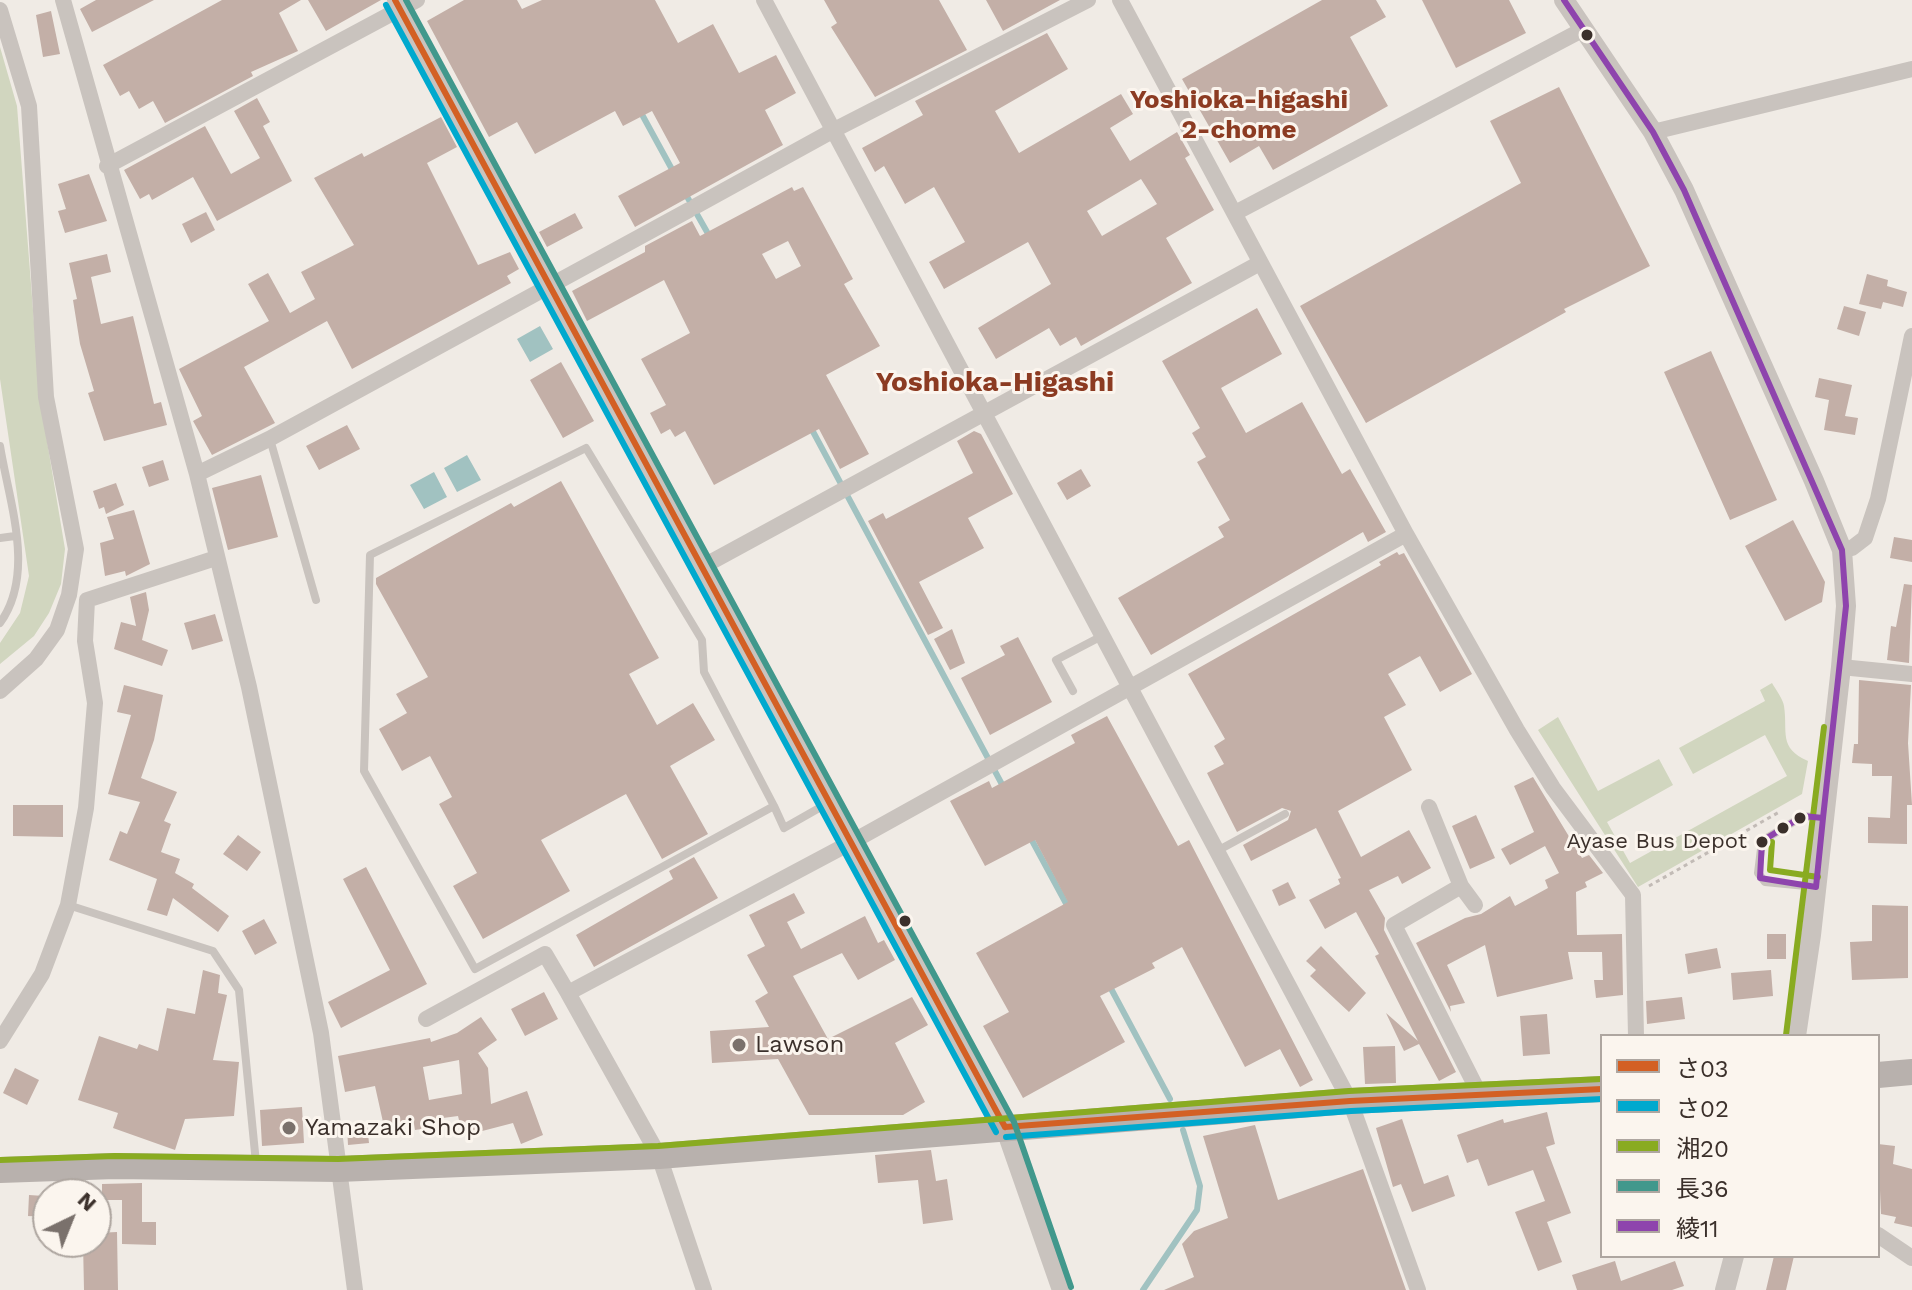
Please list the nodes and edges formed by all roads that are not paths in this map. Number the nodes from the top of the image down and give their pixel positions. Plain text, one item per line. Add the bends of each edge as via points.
1 (63, 0) edge
2 (417, 0) edge
3 (764, 0) edge
4 (1088, 0) edge
5 (1120, 0) edge
6 (1564, 0) edge
7 (398, 5) edge
8 (0, 10) edge
9 (1584, 29) junction
10 (1912, 69) edge
11 (834, 130) junction
12 (1653, 132) junction
13 (107, 166) junction
14 (1235, 213) junction
15 (1260, 263) junction
16 (551, 287) junction
17 (1912, 336) edge
18 (985, 412) junction
19 (269, 439) junction
20 (0, 446) edge
21 (197, 474) junction
22 (1406, 534) junction
23 (15, 536) junction
24 (0, 538) edge
25 (1842, 550) junction
26 (216, 558) junction
27 (700, 568) junction
28 (316, 600) dead end
29 (0, 623) edge
30 (57, 630) junction
31 (1102, 635) junction
32 (85, 641) junction
33 (1841, 667) junction
34 (1912, 674) edge
35 (1130, 688) junction
36 (0, 691) edge
37 (1073, 691) dead end
38 (828, 803) junction
39 (774, 806) junction
40 (1429, 807) dead end
41 (1285, 814) dead end
42 (1824, 818) junction
43 (850, 843) junction
44 (1217, 851) junction
45 (1461, 886) junction
46 (1816, 887) junction
47 (68, 905) junction
48 (1475, 905) dead end
49 (568, 993) junction
50 (426, 1019) dead end
51 (1636, 1034) edge
52 (1796, 1034) edge
53 (0, 1041) edge
54 (1912, 1072) edge
55 (1880, 1075) edge
56 (1600, 1089) edge
57 (1480, 1095) junction
58 (1350, 1101) junction
59 (1005, 1127) junction
60 (659, 1156) junction
61 (256, 1168) junction
62 (338, 1169) junction
63 (0, 1170) edge
64 (1880, 1236) edge
65 (353, 1256) junction
66 (1733, 1258) edge
67 (1912, 1258) edge
68 (355, 1290) edge
69 (365, 1290) edge
70 (704, 1290) edge
71 (1062, 1290) edge
72 (1418, 1290) edge
73 (1725, 1290) edge

1 - 13 street
2 - 7 street
3 - 11 street
4 - 11 street
5 - 14 street
6 - 9 street
7 - 13 street
7 - 16 street
8 - 30 street via 29,106 46,397 76,549
9 - 12 street
9 - 14 street
10 - 12 street
11 - 16 street
11 - 18 street
12 - 25 street via 1684,190
13 - 21 street
14 - 15 street
15 - 18 street
15 - 22 street
16 - 19 street
16 - 27 street
17 - 25 street via 1874,512 1865,538
18 - 27 street
18 - 31 street
19 - 21 street
19 - 28 lane
20 - 23 lane
21 - 26 street
22 - 35 street
22 - 51 street via 1553,788 1633,895
23 - 24 lane
23 - 29 lane via 18,582
25 - 33 street via 1846,606
26 - 32 street via 87,600
26 - 62 street via 301,931 321,1033
27 - 38 street
30 - 32 street
30 - 36 street via 36,659
31 - 35 street
31 - 37 lane via 1056,660
32 - 47 street via 95,703 86,808
33 - 34 street
33 - 42 street
35 - 43 street
35 - 44 street
38 - 39 lane via 784,828
38 - 43 street
39 - 39 lane via 704,672 702,640 586,448 370,555 364,771 475,969
40 - 45 street
41 - 44 lane
42 - 46 street
42 - 46 lane via 1803,816 1762,841 1758,873 1765,882
43 - 49 street
43 - 59 street
44 - 58 street
45 - 48 street
45 - 57 street via 1394,925
46 - 52 street
47 - 53 street via 42,974
47 - 61 lane via 213,951 239,990
49 - 50 street via 545,954
49 - 60 street
54 - 55 main road
56 - 57 main road
57 - 58 main road
58 - 59 main road
58 - 72 street
59 - 60 main road
59 - 71 street
60 - 62 main road
60 - 70 street
61 - 62 main road
61 - 63 main road
62 - 65 street
64 - 67 street
65 - 68 street
65 - 69 street
66 - 73 street

